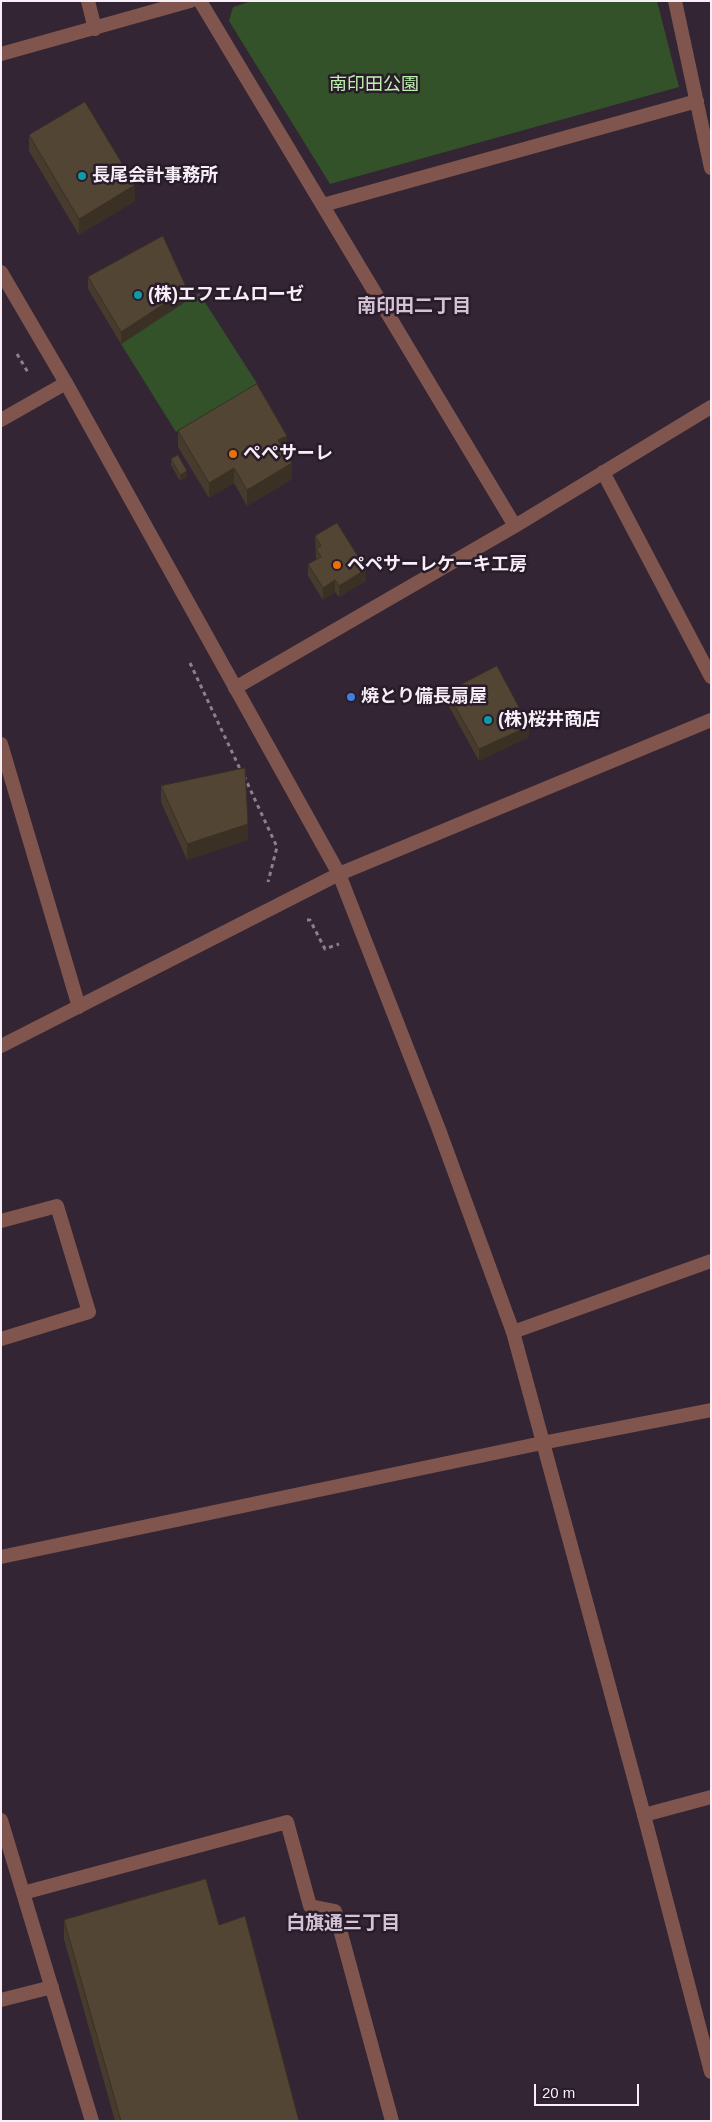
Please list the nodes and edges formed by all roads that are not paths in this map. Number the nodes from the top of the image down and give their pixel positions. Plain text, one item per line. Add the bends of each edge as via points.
1 (88, 1) edge
2 (190, 1) edge
3 (200, 1) edge
4 (675, 1) edge
5 (95, 29) junction
6 (1, 54) edge
7 (697, 101) junction
8 (711, 168) edge
9 (324, 205) junction
10 (1, 272) edge
11 (66, 383) junction
12 (711, 407) edge
13 (1, 420) edge
14 (603, 472) junction
15 (515, 526) junction
16 (711, 677) edge
17 (235, 688) junction
18 (711, 720) edge
19 (1, 744) edge
20 (339, 874) junction
21 (79, 1007) junction
22 (1, 1046) edge
23 (1, 1221) edge
24 (711, 1261) edge
25 (513, 1332) junction
26 (1, 1339) edge
27 (711, 1410) edge
28 (542, 1443) junction
29 (1, 1557) edge
30 (711, 1797) edge
31 (644, 1815) junction
32 (1, 1820) edge
33 (23, 1894) junction
34 (52, 1987) junction
35 (1, 2000) edge
36 (711, 2072) edge
37 (92, 2121) edge
38 (392, 2121) edge

1 - 5 street
2 - 5 street
3 - 9 street
4 - 7 street
5 - 6 street
7 - 8 street
7 - 9 street
9 - 15 street
10 - 11 street
11 - 13 street
11 - 17 street
12 - 14 street
14 - 15 street
14 - 16 street
15 - 17 street
17 - 20 street
18 - 20 street
19 - 21 street
20 - 21 street
20 - 25 street via 438,1127
21 - 22 street
23 - 26 street via 57,1206 89,1312
24 - 25 street
25 - 28 street
27 - 28 street
28 - 29 street
28 - 31 street
30 - 31 street
31 - 36 street
32 - 33 street
33 - 34 street
33 - 38 street via 287,1822 310,1906 335,1911
34 - 35 street
34 - 37 street

